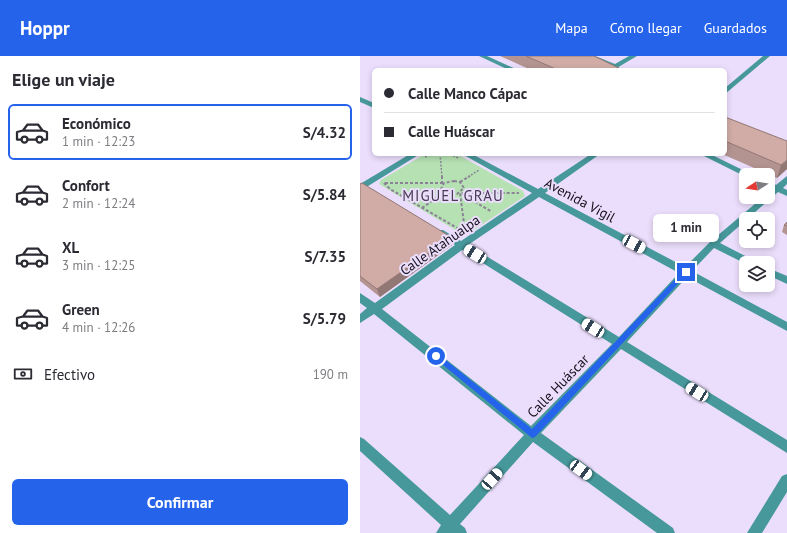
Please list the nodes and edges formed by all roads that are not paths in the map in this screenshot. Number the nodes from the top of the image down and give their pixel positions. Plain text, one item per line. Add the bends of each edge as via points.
1 (482, 56) edge
2 (590, 56) edge
3 (634, 56) edge
4 (767, 56) edge
5 (509, 68) edge
6 (727, 90) edge
7 (360, 99) edge
8 (372, 105) edge
9 (413, 156) edge
10 (593, 156) edge
11 (708, 156) edge
12 (464, 157) edge
13 (739, 170) edge
14 (787, 179) edge
15 (364, 186) edge
16 (775, 187) edge
17 (778, 188) junction
18 (775, 191) edge
19 (787, 193) edge
20 (538, 194) junction
21 (760, 204) edge
22 (430, 225) edge
23 (713, 244) junction
24 (462, 245) junction
25 (739, 257) edge
26 (686, 272) junction
27 (775, 274) edge
28 (787, 280) edge
29 (360, 297) edge
30 (375, 308) junction
31 (360, 319) edge
32 (787, 327) edge
33 (619, 344) junction
34 (532, 434) junction
35 (360, 443) edge
36 (787, 447) edge
37 (787, 480) edge
38 (451, 530) edge
39 (668, 533) edge
40 (754, 533) edge

1 - 5 street
2 - 3 street via 615,67
4 - 6 street
7 - 8 street
9 - 15 street
10 - 20 street, Calle Atahualpa
11 - 13 street
12 - 20 street, Avenida Vigil
14 - 17 street, Calle Huáscar
16 - 17 street
17 - 18 street, Calle Huáscar
17 - 19 street
20 - 24 street, Calle Atahualpa
20 - 26 street, Avenida Vigil
21 - 23 street, Calle Huáscar
22 - 24 street
23 - 25 street
23 - 26 street, Calle Huáscar
24 - 30 street, Calle Atahualpa
24 - 33 street
26 - 32 street, Avenida Vigil
26 - 33 street, Calle Huáscar
27 - 28 street
29 - 30 street
30 - 31 street, Calle Atahualpa
30 - 34 street
33 - 34 street, Calle Huáscar
33 - 36 street
34 - 38 street, Calle Huáscar
34 - 39 street
35 - 38 street
37 - 40 street

